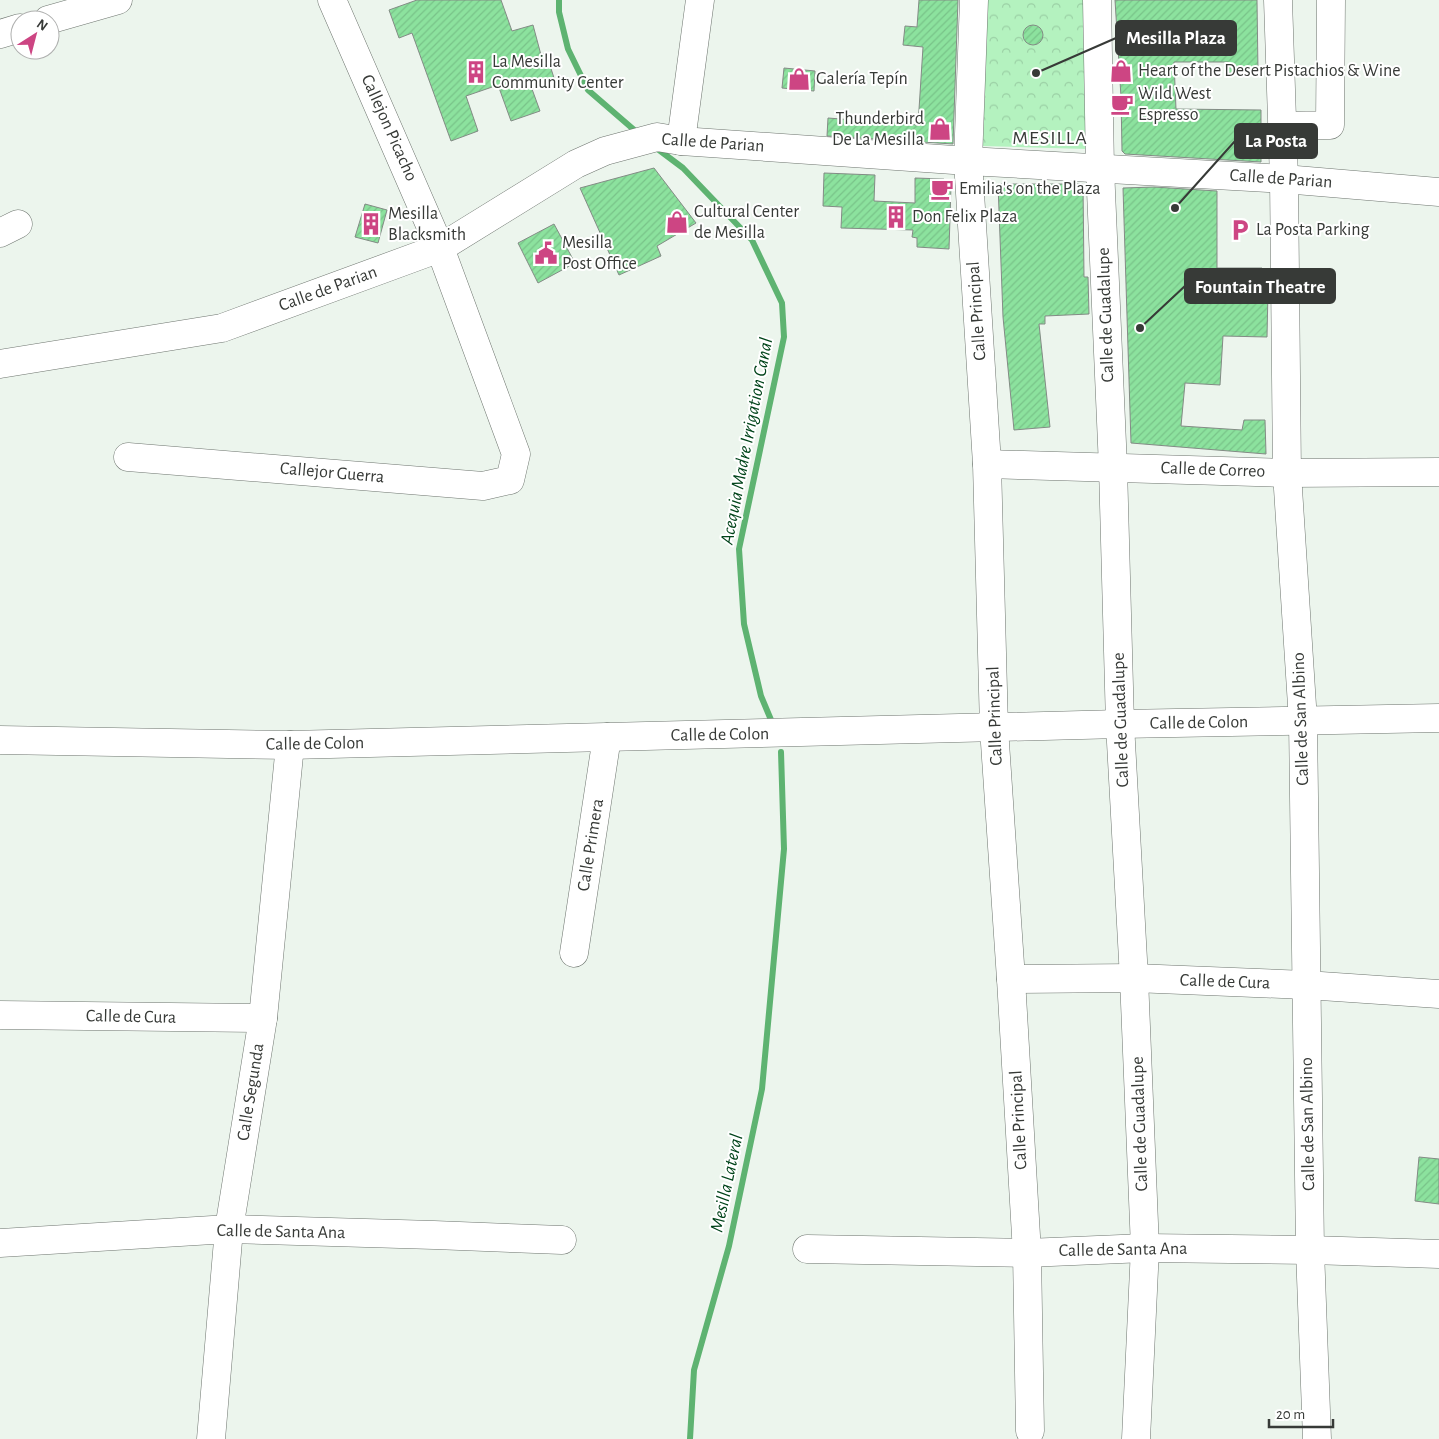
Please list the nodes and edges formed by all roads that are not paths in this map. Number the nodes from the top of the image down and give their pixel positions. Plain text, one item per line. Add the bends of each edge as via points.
1 (118, 0) edge
2 (332, 0) edge
3 (700, 0) edge
4 (974, 0) edge
5 (1097, 0) edge
6 (1278, 0) edge
7 (1330, 0) edge
8 (60, 17) edge
9 (1282, 126) junction
10 (681, 141) junction
11 (968, 161) junction
12 (1100, 168) junction
13 (1284, 179) junction
14 (1439, 192) edge
15 (440, 248) junction
16 (0, 364) edge
17 (516, 454) joint
18 (128, 457) dead end
19 (987, 464) junction
20 (1113, 467) junction
21 (1439, 472) edge
22 (1287, 473) junction
23 (1439, 718) edge
24 (1303, 720) junction
25 (1120, 724) junction
26 (994, 728) junction
27 (607, 737) junction
28 (0, 740) edge
29 (290, 745) junction
30 (574, 952) dead end
31 (1134, 978) junction
32 (1011, 979) junction
33 (1306, 985) junction
34 (1439, 994) edge
35 (0, 1015) edge
36 (263, 1018) junction
37 (229, 1229) junction
38 (562, 1240) dead end
39 (0, 1244) edge
40 (1145, 1248) junction
41 (807, 1249) dead end
42 (1310, 1250) junction
43 (1027, 1253) junction
44 (1439, 1254) edge
45 (1030, 1431) dead end
46 (211, 1439) edge
47 (1136, 1439) edge
48 (1318, 1439) edge

1 - 8 street
2 - 15 street, Callejon Picacho
3 - 10 street
4 - 11 street, Calle Principal
5 - 12 street, Calle de Guadalupe
6 - 9 street, Calle de San Albino
7 - 9 street via 1330,125
9 - 13 street, Calle de San Albino
10 - 11 street, Calle de Parian
10 - 15 street, Calle de Parian via 657,137 605,151 576,164
11 - 12 street, Calle de Parian
11 - 19 street, Calle Principal
12 - 13 street, Calle de Parian
12 - 20 street, Calle de Guadalupe
13 - 14 street, Calle de Parian
13 - 22 street, Calle de San Albino
15 - 16 street, Calle de Parian via 222,328
15 - 17 street, Callejon Picacho
17 - 18 street, Callejor Guerra via 510,480 483,486
19 - 20 street, Calle de Correo
19 - 26 street, Calle Principal
20 - 22 street, Calle de Correo
20 - 25 street, Calle de Guadalupe
21 - 22 street, Calle de Correo
22 - 24 street, Calle de San Albino
23 - 24 street, Calle de Colon
24 - 25 street, Calle de Colon
24 - 33 street, Calle de San Albino
25 - 26 street, Calle de Colon
25 - 31 street, Calle de Guadalupe
26 - 27 street, Calle de Colon
26 - 32 street, Calle Principal
27 - 29 street, Calle de Colon
27 - 30 street, Calle Primera
28 - 29 street, Calle de Colon
29 - 36 street, Calle Segunda
31 - 32 street, Calle de Cura
31 - 33 street, Calle de Cura
31 - 40 street, Calle de Guadalupe
32 - 43 street, Calle Principal
33 - 34 street, Calle de Cura
33 - 42 street, Calle de San Albino
35 - 36 street, Calle de Cura
36 - 37 street, Calle Segunda
37 - 38 street, Calle de Santa Ana
37 - 39 street, Calle de Santa Ana
37 - 46 street, Calle Segunda
40 - 42 street, Calle de Santa Ana
40 - 43 street, Calle de Santa Ana
40 - 47 street, Calle de Guadalupe
41 - 43 street, Calle de Santa Ana
42 - 44 street, Calle de Santa Ana
42 - 48 street, Calle de San Albino
43 - 45 street, Calle Principal

